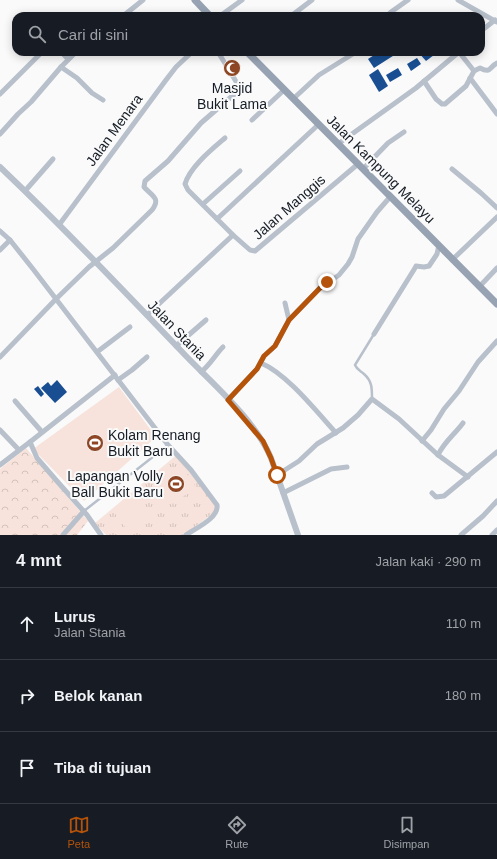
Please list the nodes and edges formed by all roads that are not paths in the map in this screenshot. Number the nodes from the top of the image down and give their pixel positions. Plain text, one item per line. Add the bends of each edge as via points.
1 (143, 0) edge
2 (195, 0) edge
3 (242, 0) edge
4 (312, 0) edge
5 (408, 0) edge
6 (458, 0) edge
7 (128, 12) edge
8 (206, 12) edge
9 (226, 12) edge
10 (296, 12) edge
11 (391, 12) edge
12 (480, 12) edge
13 (485, 15) edge
14 (496, 21) edge
15 (485, 28) edge
16 (38, 56) edge
17 (65, 56) edge
18 (71, 56) edge
19 (188, 56) edge
20 (220, 56) edge
21 (251, 56) edge
22 (350, 56) edge
23 (454, 56) edge
24 (462, 56) edge
25 (68, 59) junction
26 (497, 63) edge
27 (61, 67) junction
28 (474, 71) junction
29 (470, 78) junction
30 (424, 81) junction
31 (284, 90) junction
32 (0, 94) edge
33 (103, 100) dead end
34 (293, 100) junction
35 (497, 114) edge
36 (252, 120) dead end
37 (319, 124) junction
38 (404, 132) dead end
39 (0, 134) edge
40 (225, 138) dead end
41 (338, 144) junction
42 (53, 159) dead end
43 (360, 166) junction
44 (0, 167) edge
45 (452, 169) dead end
46 (240, 171) dead end
47 (25, 191) junction
48 (390, 197) junction
49 (203, 204) junction
50 (497, 208) edge
51 (497, 217) edge
52 (217, 219) junction
53 (59, 226) junction
54 (0, 230) edge
55 (233, 235) junction
56 (10, 240) junction
57 (441, 248) junction
58 (0, 250) edge
59 (452, 260) junction
60 (96, 262) junction
61 (497, 268) edge
62 (479, 287) junction
63 (56, 299) junction
64 (496, 302) edge
65 (285, 304) dead end
66 (146, 315) junction
67 (206, 320) dead end
68 (289, 320) junction
69 (130, 327) dead end
70 (374, 334) joint
71 (497, 341) edge
72 (176, 346) junction
73 (223, 348) dead end
74 (97, 352) junction
75 (0, 357) edge
76 (147, 357) dead end
77 (261, 363) junction
78 (201, 372) junction
79 (116, 377) junction
80 (372, 399) junction
81 (228, 400) junction
82 (15, 401) dead end
83 (463, 423) dead end
84 (0, 430) edge
85 (42, 432) junction
86 (336, 433) junction
87 (422, 441) junction
88 (30, 442) junction
89 (166, 442) junction
90 (19, 450) junction
91 (497, 452) edge
92 (438, 455) junction
93 (0, 465) edge
94 (347, 467) dead end
95 (277, 475) junction
96 (468, 477) junction
97 (283, 493) junction
98 (432, 493) dead end
99 (497, 501) edge
100 (84, 511) junction
101 (497, 530) edge
102 (63, 535) edge
103 (101, 535) edge
104 (186, 535) edge
105 (298, 535) edge
106 (461, 535) edge
107 (492, 535) edge

1 - 7 street
2 - 8 main road
3 - 9 street
4 - 10 street
5 - 11 street
6 - 12 street
13 - 14 street
14 - 15 street
16 - 32 street
17 - 25 street
18 - 25 street
19 - 53 street, Jalan Menara via 166,80
20 - 60 street via 240,88 201,123 168,161 145,181 144,187 156,198 156,205
21 - 31 main road, Jalan Kampung Melayu
22 - 34 street via 319,75
23 - 30 street
24 - 28 street
25 - 27 street
26 - 28 street via 489,70 480,68
27 - 33 street
27 - 39 street
28 - 29 street
29 - 30 street via 466,86 445,104 440,103
29 - 35 street
30 - 41 street
31 - 34 main road, Jalan Kampung Melayu
31 - 36 street
34 - 37 main road, Jalan Kampung Melayu
37 - 41 main road, Jalan Kampung Melayu
37 - 52 street
38 - 43 street
40 - 49 street via 190,173 185,184
41 - 43 main road, Jalan Kampung Melayu
42 - 47 street
43 - 48 main road, Jalan Kampung Melayu
43 - 55 street, Jalan Manggis via 255,251 250,250
44 - 47 street, Jalan Stania
45 - 50 street
46 - 49 street
47 - 53 street, Jalan Stania
48 - 57 main road, Jalan Kampung Melayu
48 - 68 street via 358,239 352,257 339,275 320,288
49 - 52 street
51 - 59 street
52 - 55 street
53 - 60 street, Jalan Stania
54 - 56 street
55 - 66 street, Jalan Manggis
56 - 58 street
56 - 63 street
57 - 59 main road, Jalan Kampung Melayu
57 - 70 street via 429,266 416,266
59 - 62 main road, Jalan Kampung Melayu
60 - 63 street
60 - 66 street, Jalan Stania
61 - 62 street
62 - 64 main road, Jalan Kampung Melayu
63 - 74 street
63 - 75 street
65 - 68 street
66 - 72 street, Jalan Stania
67 - 72 street
68 - 77 street via 275,346 264,356
69 - 74 street
70 - 80 lane via 355,366 372,385
71 - 87 street via 478,362
72 - 78 street, Jalan Stania
73 - 78 street
74 - 79 street
76 - 79 street via 132,370
77 - 81 street
77 - 86 street via 282,376
78 - 81 street, Jalan Stania
79 - 85 street
79 - 89 street
80 - 86 street via 358,415
80 - 87 street via 399,419
81 - 95 street, Jalan Stania via 263,441
82 - 85 street
83 - 92 street via 450,436
84 - 90 street
85 - 88 street
86 - 95 street via 317,444 299,461
87 - 92 street
88 - 90 street
88 - 100 street via 37,458
89 - 100 lane
89 - 104 street via 217,505 215,516
90 - 93 street
91 - 96 street
92 - 96 street
94 - 97 street via 331,469
95 - 97 street, Jalan Stania
96 - 98 street via 444,496 436,497
97 - 105 street, Jalan Stania
99 - 106 street
100 - 102 street
100 - 103 street
101 - 107 street

